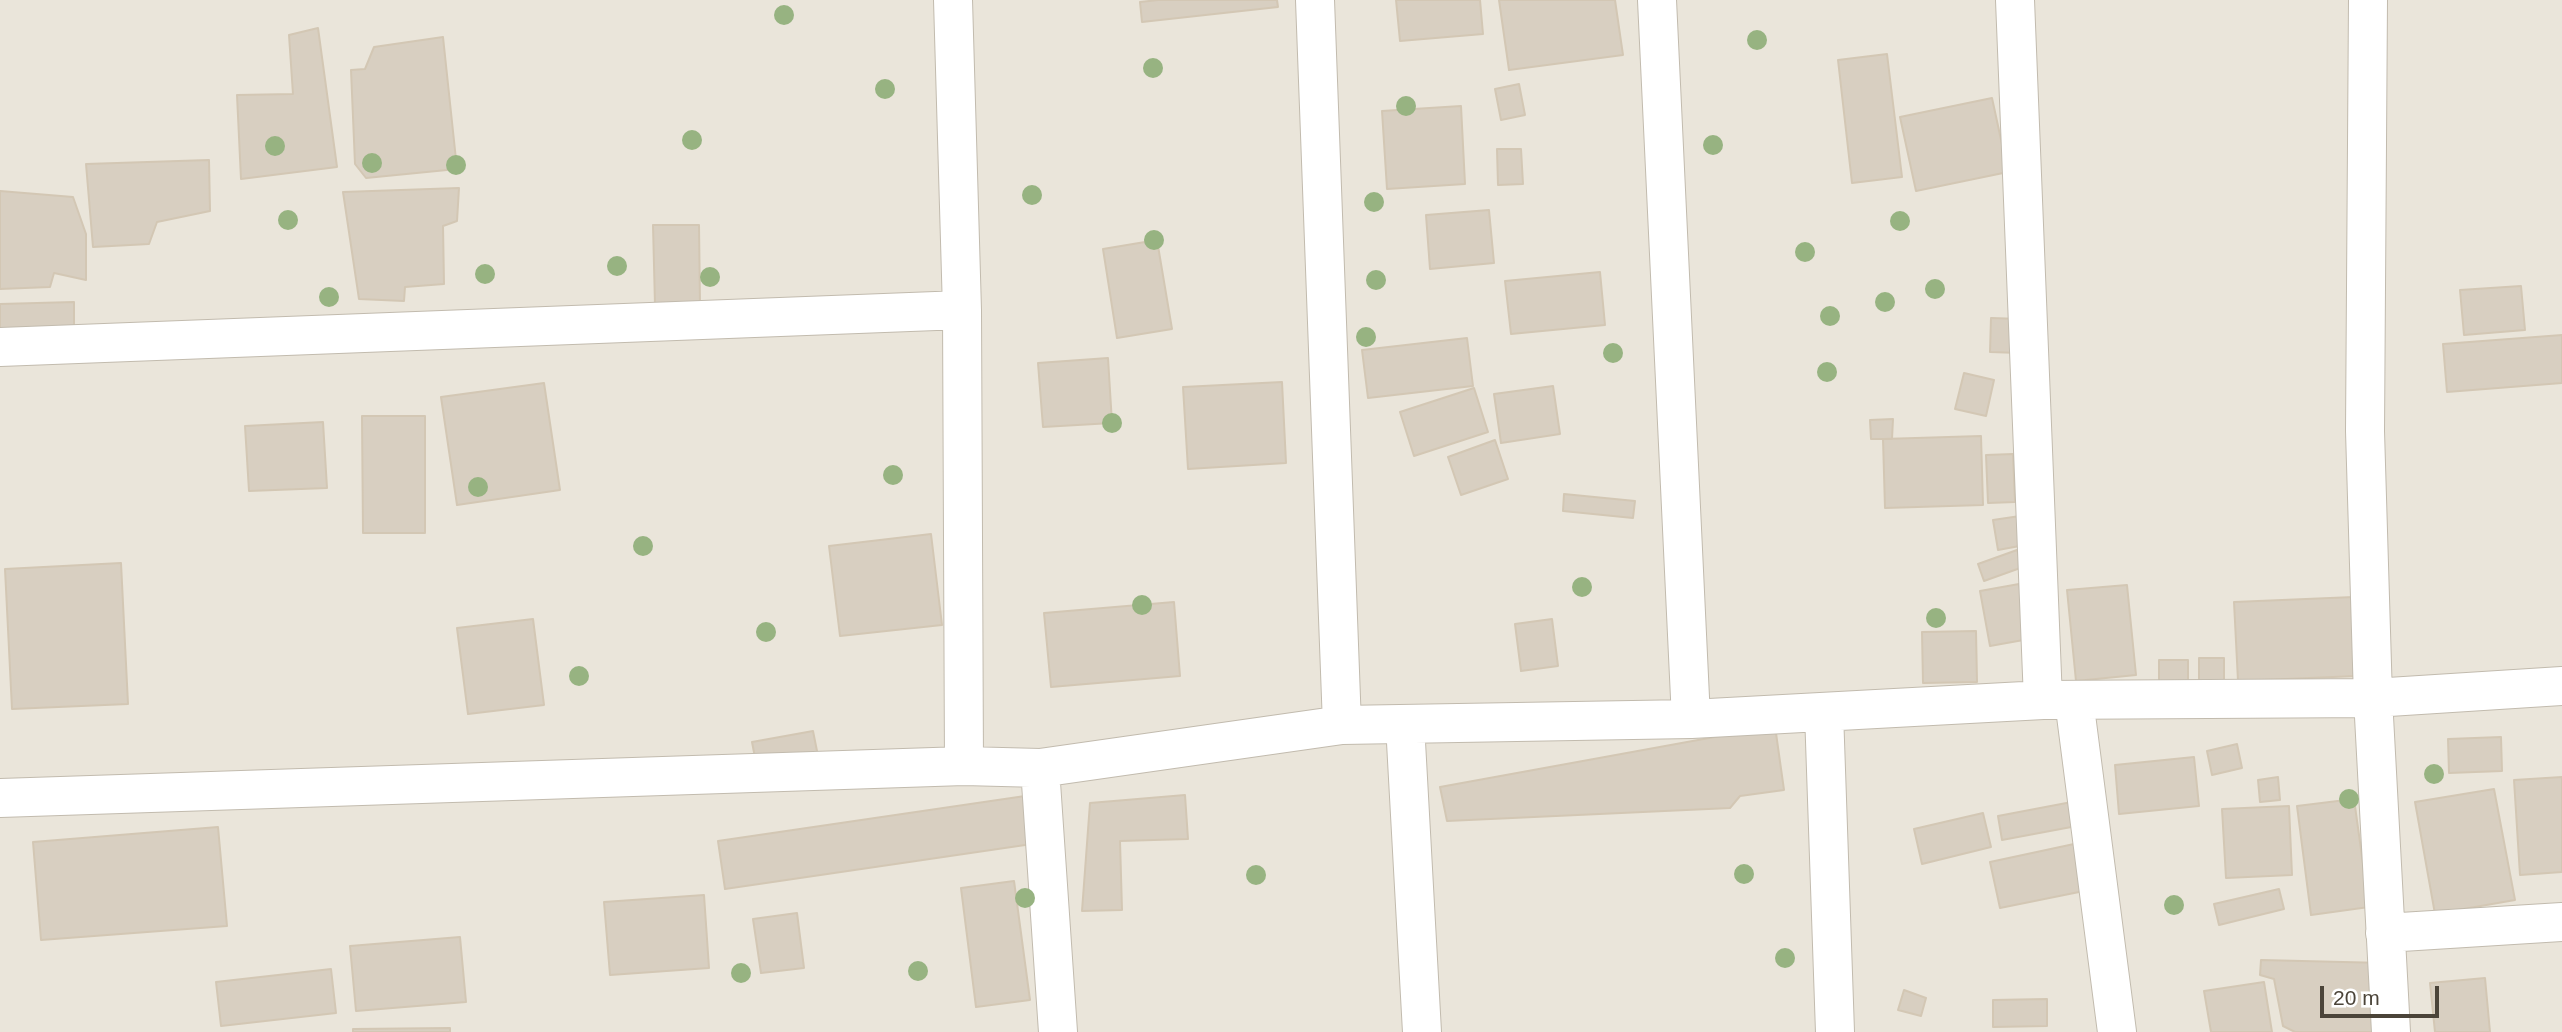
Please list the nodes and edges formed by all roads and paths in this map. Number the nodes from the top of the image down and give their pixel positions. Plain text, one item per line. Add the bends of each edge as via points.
1 (953, 0) edge
2 (1315, 0) edge
3 (1657, 0) edge
4 (2015, 0) edge
5 (2368, 0) edge
6 (962, 310) junction
7 (0, 347) edge
8 (2562, 687) edge
9 (2373, 698) junction
10 (2059, 700) junction
11 (1824, 712) junction
12 (1691, 719) junction
13 (1405, 724) junction
14 (1342, 725) junction
15 (964, 766) junction
16 (1040, 768) junction
17 (0, 798) edge
18 (2562, 922) edge
19 (2385, 933) junction
20 (1058, 1032) edge
21 (1422, 1032) edge
22 (1835, 1032) edge
23 (2117, 1032) edge
24 (2390, 1032) edge

1 - 6 street
2 - 14 street
3 - 12 street
4 - 10 street
5 - 9 street via 2365,431
6 - 7 street
6 - 15 street
8 - 9 street
9 - 10 street
9 - 19 street
10 - 11 street
10 - 23 street
11 - 12 street
11 - 22 street
12 - 13 street
13 - 14 street
13 - 21 street
14 - 16 street
15 - 16 street
15 - 17 street
16 - 20 street
18 - 19 street
19 - 24 street

